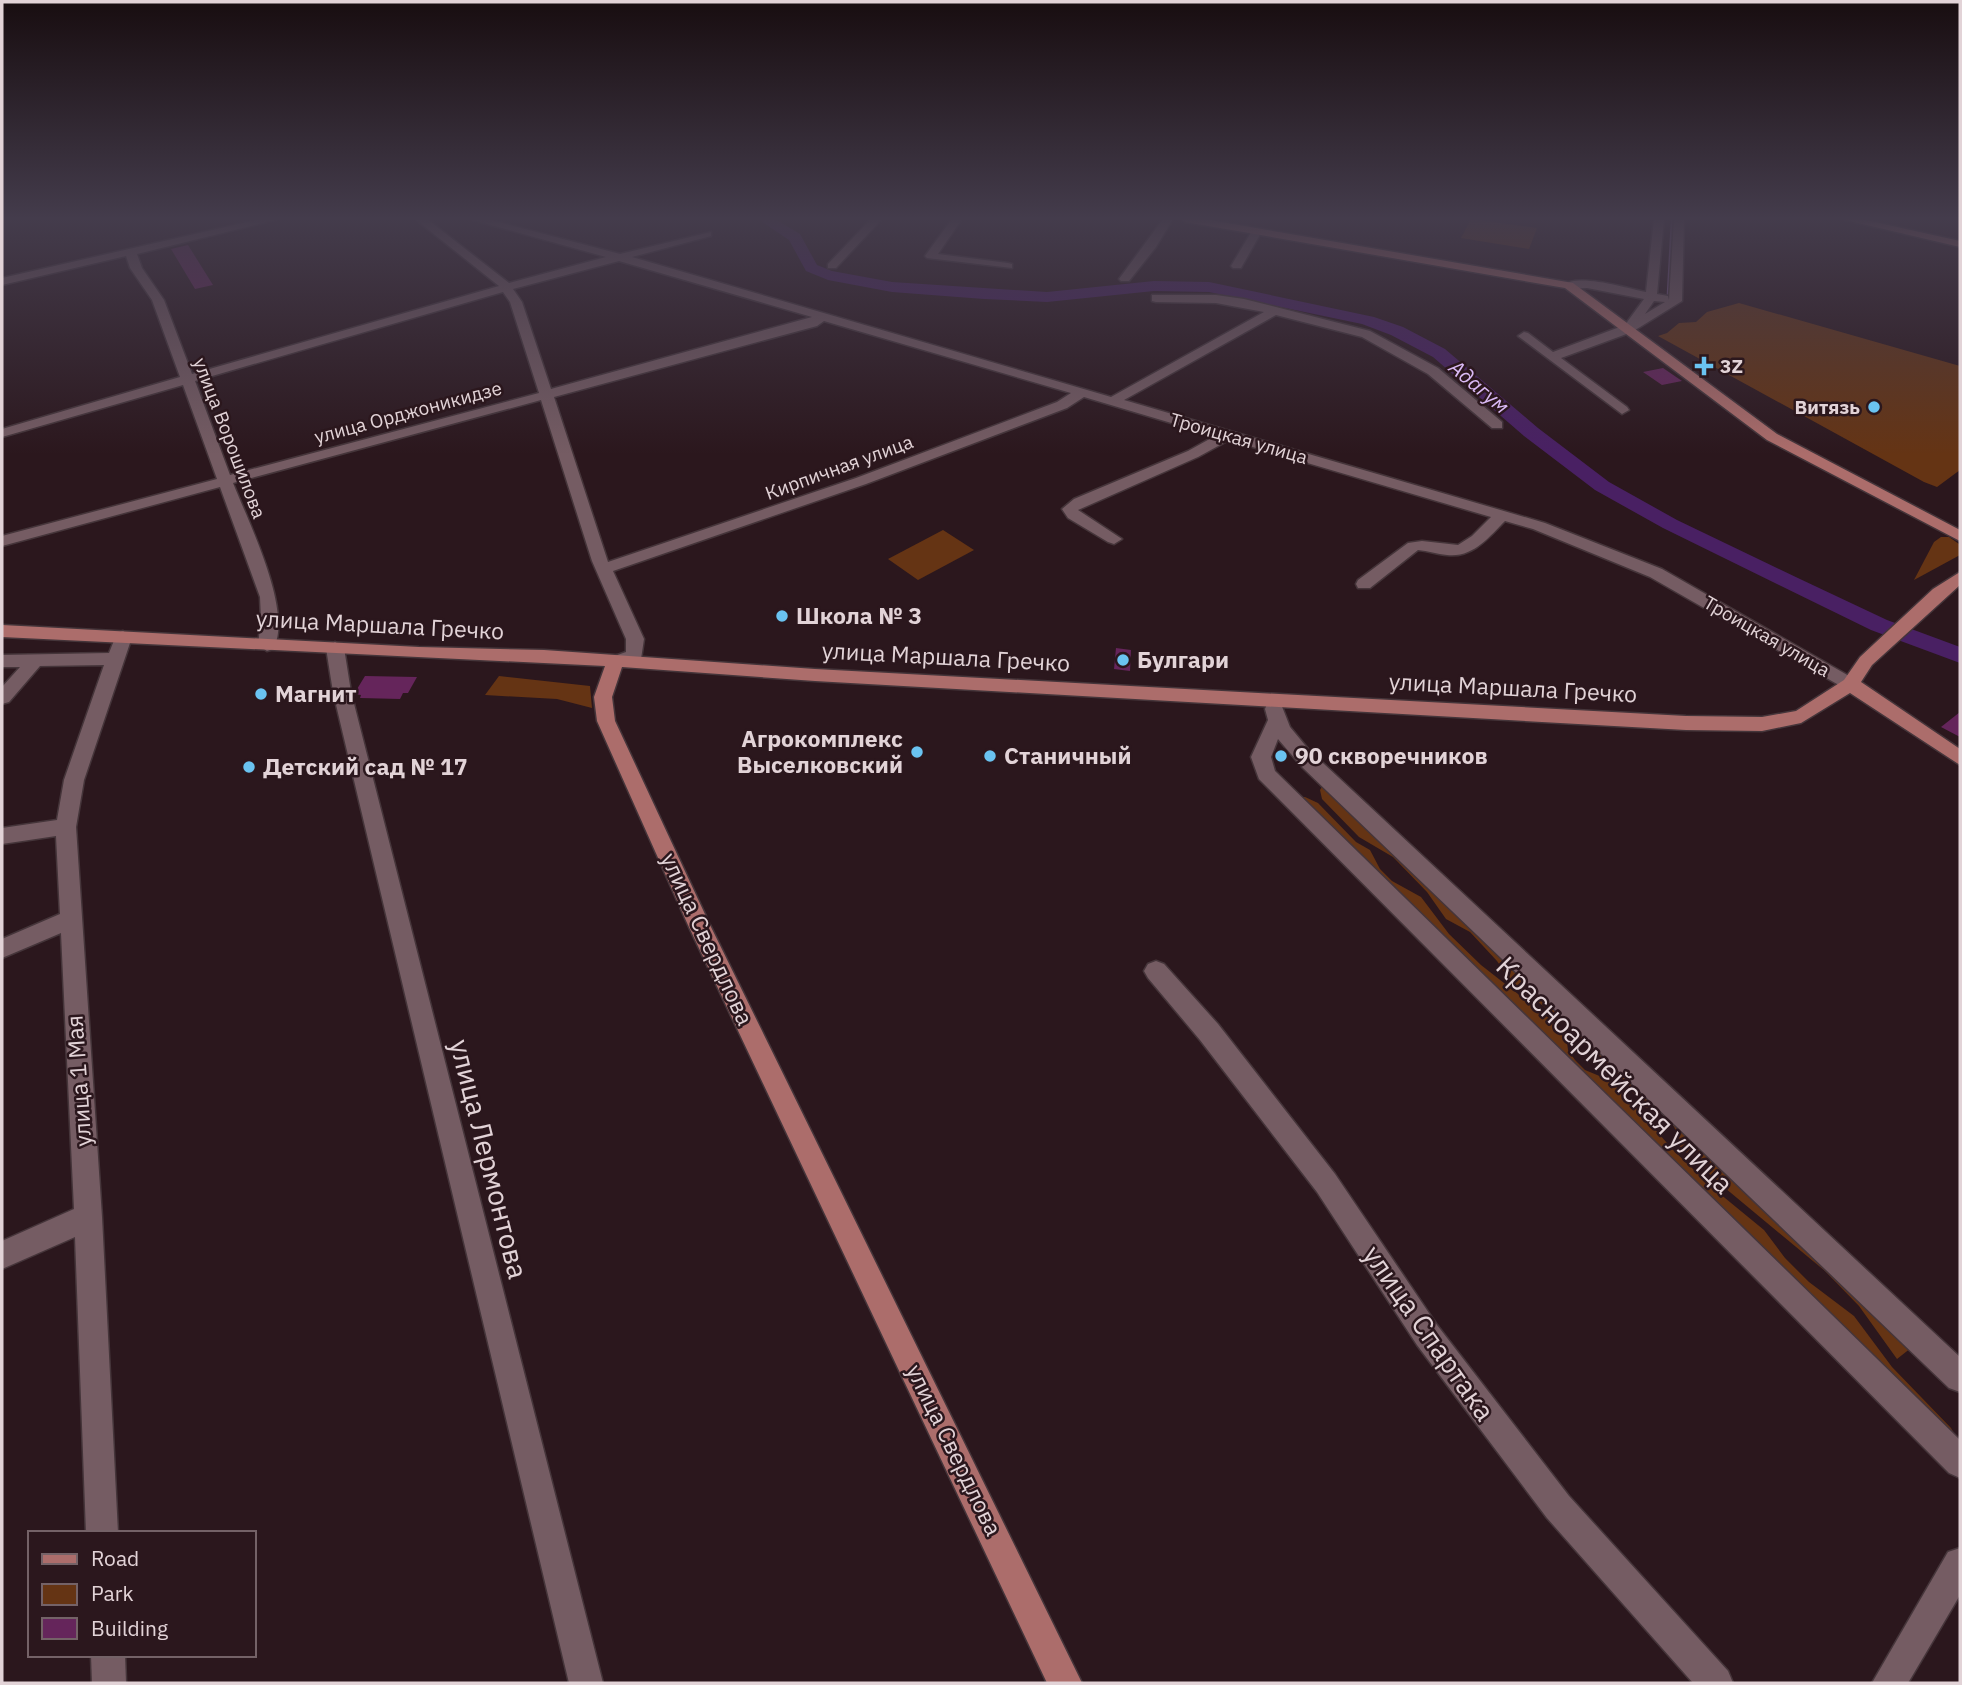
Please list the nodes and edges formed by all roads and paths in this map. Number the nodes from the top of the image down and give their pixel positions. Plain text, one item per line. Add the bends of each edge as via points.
1 (1651, 297) edge
2 (156, 298) edge
3 (471, 298) edge
4 (514, 298) edge
5 (759, 298) edge
6 (1156, 298) dead end
7 (1586, 298) edge
8 (1655, 298) edge
9 (1676, 298) edge
10 (1676, 301) junction
11 (1274, 311) junction
12 (822, 316) junction
13 (1628, 329) junction
14 (1524, 336) dead end
15 (1553, 356) junction
16 (187, 380) junction
17 (1083, 392) junction
18 (547, 394) junction
19 (1113, 401) junction
20 (1622, 410) dead end
21 (1497, 425) dead end
22 (2, 433) edge
23 (1227, 435) junction
24 (226, 481) junction
25 (1502, 515) junction
26 (1960, 536) edge
27 (1114, 539) dead end
28 (2, 541) edge
29 (603, 569) junction
30 (1960, 577) edge
31 (1364, 584) dead end
32 (2, 631) edge
33 (267, 645) junction
34 (119, 648) junction
35 (335, 649) junction
36 (2, 661) edge
37 (34, 662) junction
38 (615, 662) junction
39 (1850, 684) junction
40 (2, 698) edge
41 (1272, 699) junction
42 (1276, 720) junction
43 (1960, 758) edge
44 (65, 827) junction
45 (2, 836) edge
46 (69, 920) junction
47 (2, 949) edge
48 (1156, 971) dead end
49 (88, 1217) junction
50 (2, 1255) edge
51 (1960, 1377) edge
52 (1960, 1462) edge
53 (102, 1531) edge
54 (1960, 1564) edge
55 (107, 1657) edge
56 (109, 1683) edge
57 (586, 1683) edge
58 (1065, 1683) edge
59 (1716, 1683) edge
60 (1889, 1683) edge

1 - 13 street
2 - 16 street, улица Ворошилова
3 - 16 street
4 - 18 street, улица Свердлова
5 - 12 street, Троицкая улица
6 - 11 street via 1216,299
7 - 13 main road
8 - 10 street
9 - 10 street
10 - 13 street
11 - 19 street
11 - 21 street via 1383,341 1433,372
12 - 17 street, Троицкая улица
12 - 18 street, улица Орджоникидзе via 813,323
13 - 15 street
13 - 26 main road via 1772,437
14 - 15 street
15 - 20 street
16 - 22 street
16 - 24 street, улица Ворошилова
17 - 19 street, Троицкая улица
17 - 29 street, Кирпичная улица via 1062,405 861,481
18 - 24 street, улица Орджоникидзе
18 - 29 street, улица Свердлова
19 - 23 street, Троицкая улица
23 - 25 street, Троицкая улица
23 - 27 street via 1070,509
24 - 28 street, улица Орджоникидзе
24 - 33 street, улица Ворошилова via 268,597
25 - 31 street via 1464,550 1414,546
25 - 39 street, Троицкая улица via 1656,573
29 - 38 street, улица Свердлова via 636,648 635,655
30 - 39 main road, улица Маршала Гречко via 1866,661
32 - 34 main road, улица Маршала Гречко
33 - 34 main road, улица Маршала Гречко
33 - 35 main road, улица Маршала Гречко
34 - 37 street
34 - 44 street, улица 1 Мая via 74,780
35 - 38 main road, улица Маршала Гречко
35 - 57 street, улица Лермонтова
36 - 37 street
37 - 40 street
38 - 41 main road, улица Маршала Гречко
38 - 58 main road, улица Свердлова via 603,697 606,721 699,925
39 - 41 main road, улица Маршала Гречко via 1801,716 1762,724
39 - 43 main road, Троицкая улица
41 - 42 street, Красноармейская улица
42 - 51 street, Красноармейская улица via 1326,777
42 - 52 street, Красноармейская улица via 1261,757 1266,774
44 - 45 street
44 - 46 street, улица 1 Мая
46 - 47 street
46 - 49 street, улица 1 Мая
48 - 59 street, улица Спартака via 1326,1183 1427,1335 1558,1507
49 - 50 street
49 - 53 street, улица 1 Мая
54 - 60 street
55 - 56 street

